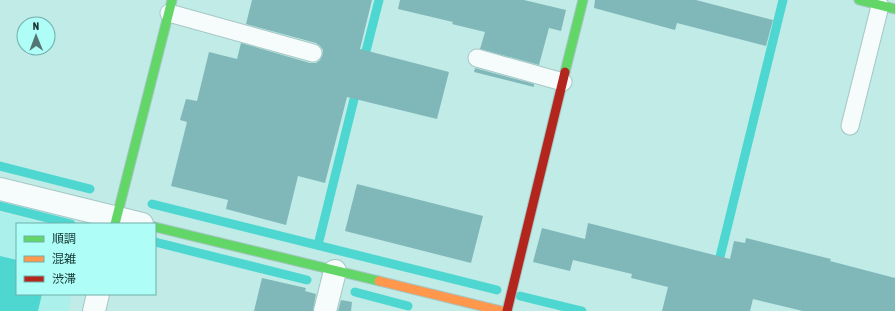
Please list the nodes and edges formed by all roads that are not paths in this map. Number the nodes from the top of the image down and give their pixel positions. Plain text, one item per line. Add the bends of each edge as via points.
1 (583, 0) edge
2 (859, 0) edge
3 (170, 6) edge
4 (888, 7) edge
5 (313, 53) dead end
6 (477, 58) dead end
7 (563, 82) junction
8 (850, 126) dead end
9 (0, 188) edge
10 (115, 221) edge
11 (133, 223) edge
12 (156, 227) edge
13 (336, 271) junction
14 (98, 295) edge
15 (94, 311) edge
16 (325, 311) edge
17 (502, 311) edge
18 (507, 311) edge

1 - 7 street
2 - 4 street
3 - 5 lane
3 - 10 street
4 - 8 lane
6 - 7 lane
7 - 18 street
9 - 10 street
10 - 11 street
12 - 13 street
13 - 16 street
13 - 17 street
14 - 15 street

